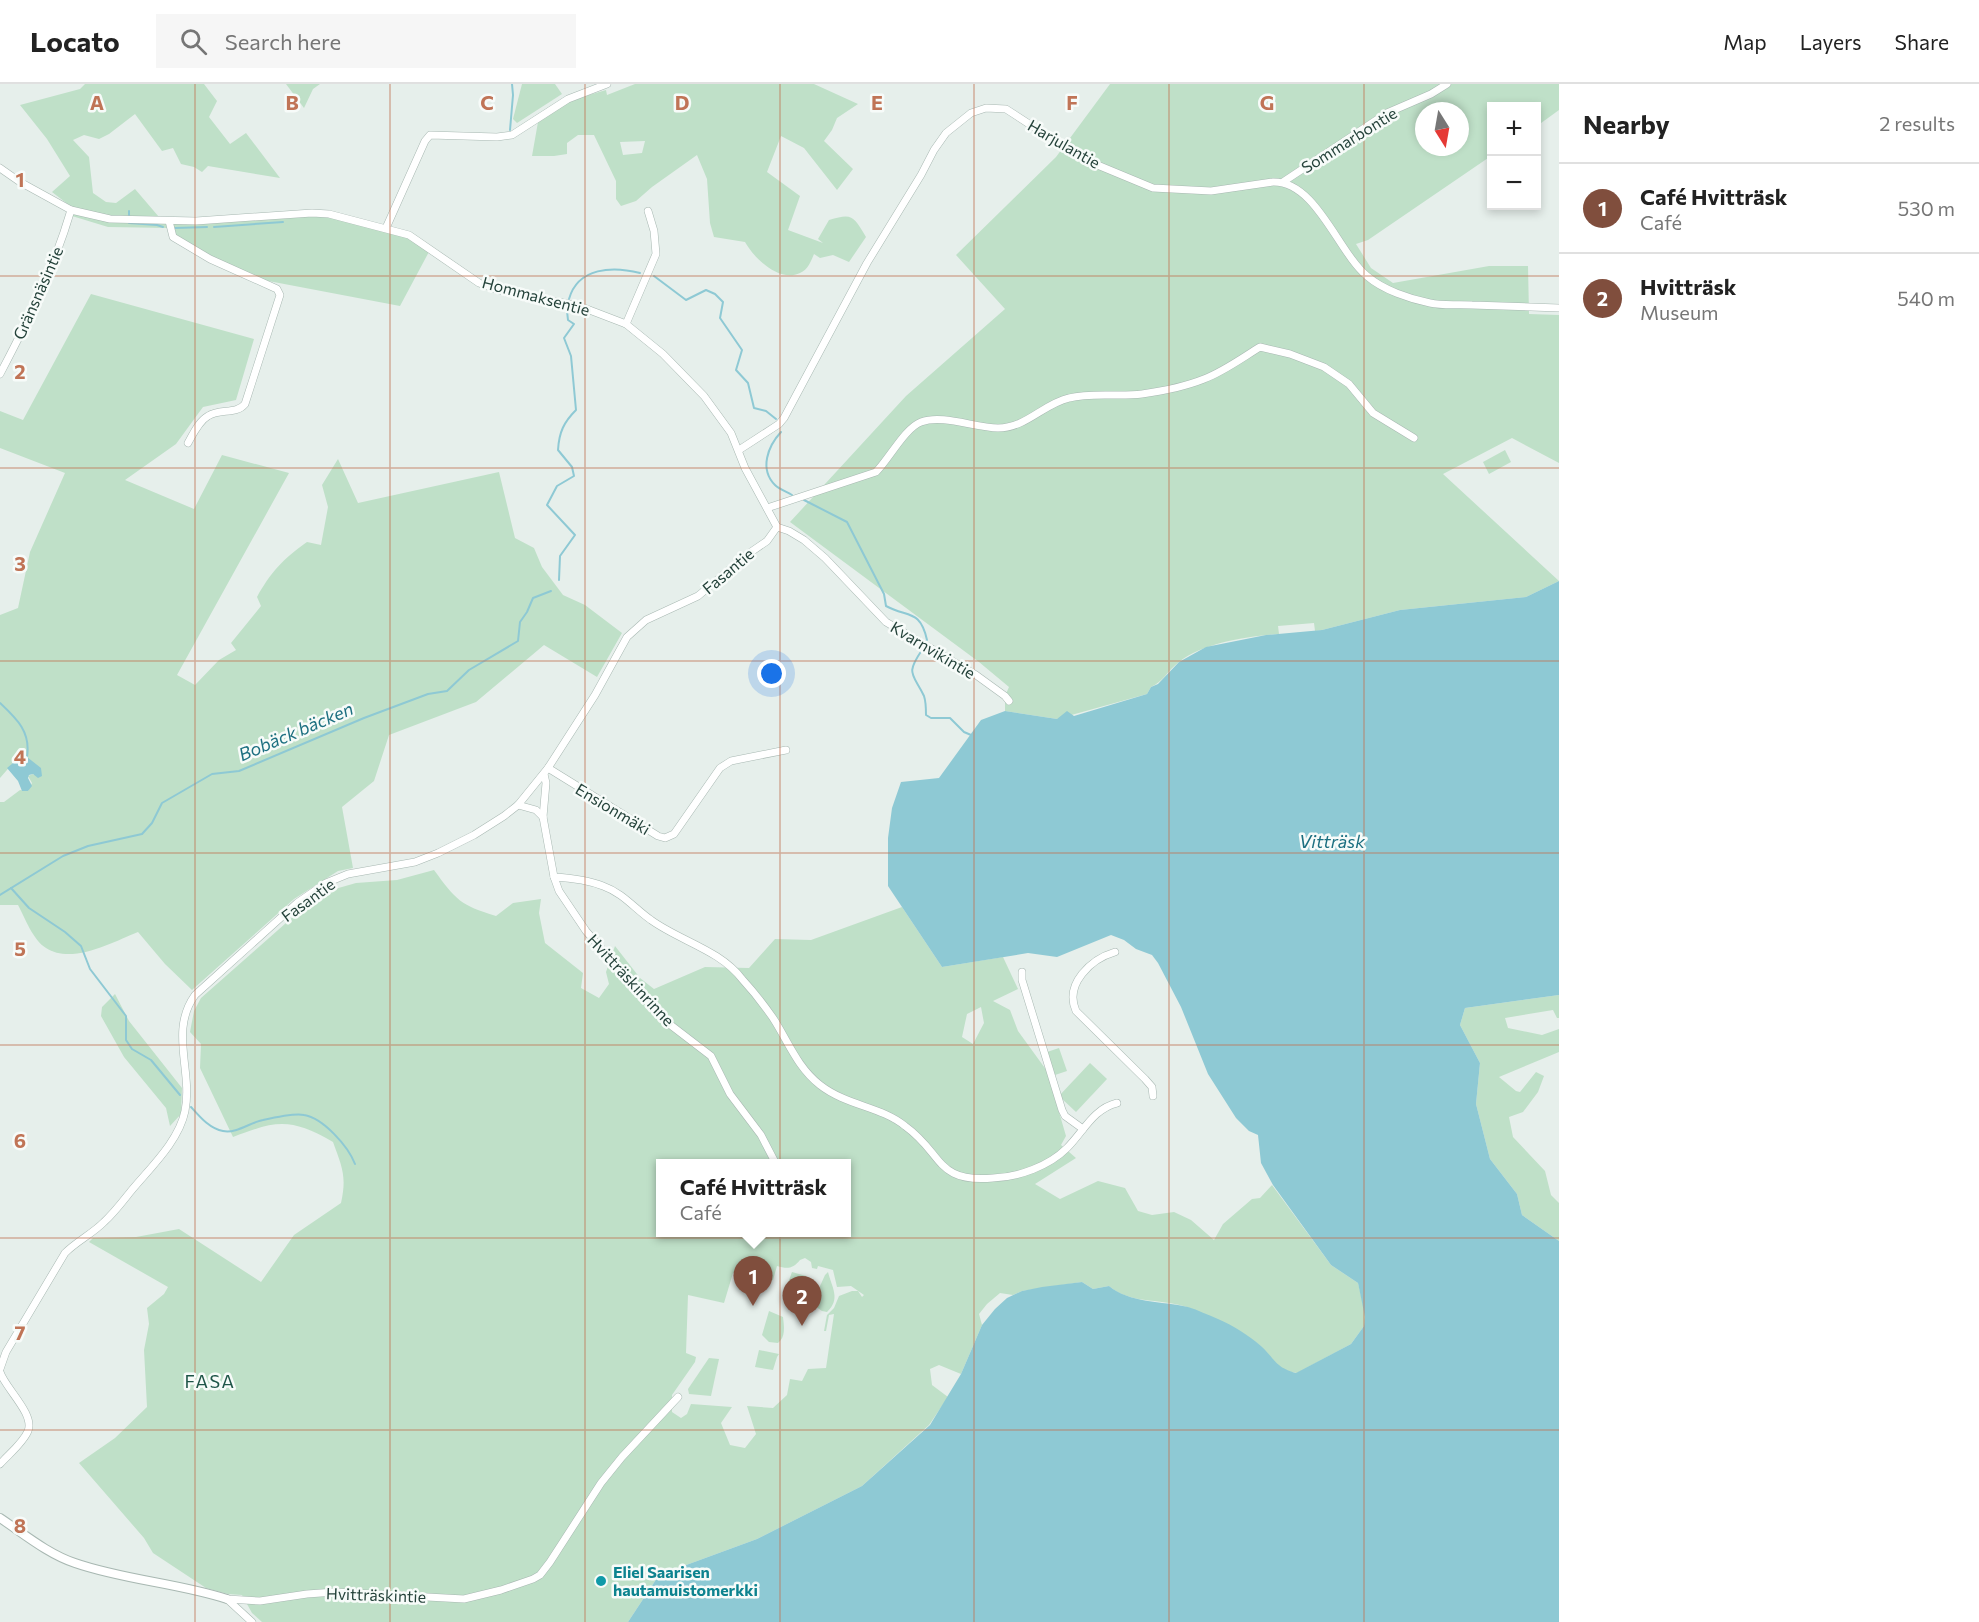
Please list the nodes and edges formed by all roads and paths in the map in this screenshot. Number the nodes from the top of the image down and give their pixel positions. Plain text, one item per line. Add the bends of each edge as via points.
1 (607, 84) edge
2 (1448, 84) edge
3 (0, 168) edge
4 (1282, 182) junction
5 (71, 210) junction
6 (648, 212) dead end
7 (169, 221) junction
8 (386, 228) junction
9 (1559, 308) edge
10 (626, 324) junction
11 (0, 374) edge
12 (1414, 438) dead end
13 (188, 443) dead end
14 (739, 450) junction
15 (767, 508) junction
16 (777, 526) junction
17 (1009, 701) dead end
18 (786, 750) dead end
19 (546, 771) junction
20 (519, 805) junction
21 (543, 817) junction
22 (554, 877) junction
23 (1115, 952) dead end
24 (1022, 972) dead end
25 (1153, 1096) dead end
26 (1117, 1103) dead end
27 (1083, 1129) junction
28 (773, 1159) edge
29 (0, 1370) edge
30 (678, 1397) dead end
31 (0, 1464) edge
32 (0, 1518) edge
33 (227, 1599) junction
34 (252, 1622) edge

1 - 8 street via 568,99 512,135 430,135
2 - 4 street, Sommarbontie via 1387,113
3 - 5 street, Hommaksentie
4 - 9 street via 1311,201 1367,276 1392,291 1431,303
4 - 14 street, Harjulantie via 1211,191 1153,188 1083,159 1006,109 986,108 971,113 946,133 934,150 867,263 784,418
5 - 7 street, Hommaksentie via 110,219
5 - 11 street, Gränsnäsintie via 27,324
6 - 10 street via 656,254
7 - 8 street, Hommaksentie via 312,213
7 - 13 street via 173,237 210,259 277,289 280,295 245,404 206,417
8 - 10 street, Hommaksentie via 431,248 479,283 579,306
10 - 14 street, Hommaksentie via 663,354 704,396
12 - 15 street via 1373,413 1349,384 1324,367 1260,347 1206,379 1140,394 1070,398 1019,425 998,428 934,419 920,422 898,442 876,472
14 - 15 street, Hommaksentie
15 - 16 street, Hommaksentie
16 - 17 street, Kvarnvikintie via 804,540 825,558 886,622 976,675
16 - 19 street, Fasantie via 767,541 698,596 633,630
18 - 19 street, Ensionmäki via 724,764 674,834 664,838
19 - 20 street, Fasantie
19 - 21 street, Hvitträskinrinne
20 - 21 street via 536,810
20 - 29 street, Fasantie via 438,854 348,874 326,883 297,903 195,994 182,1033 186,1100 179,1128 106,1221 64,1253 6,1352
21 - 22 street, Hvitträskinrinne
22 - 27 street via 605,886 651,920 732,967 772,1016 802,1068 819,1084 853,1104 892,1116 920,1138 955,1176 992,1179 1031,1169 1051,1161
22 - 28 street, Hvitträskinrinne via 586,931 649,1004 711,1056 730,1094 761,1135
23 - 25 street via 1102,956 1079,978 1073,1004 1152,1087
24 - 27 street via 1062,1110
26 - 27 street via 1094,1116
29 - 31 street, Fasantie via 29,1423 26,1434
30 - 33 street, Hvitträskintie via 601,1483 550,1562 533,1579 464,1599 336,1592 260,1602
32 - 33 street, Hvitträskintie via 74,1563
33 - 34 street

